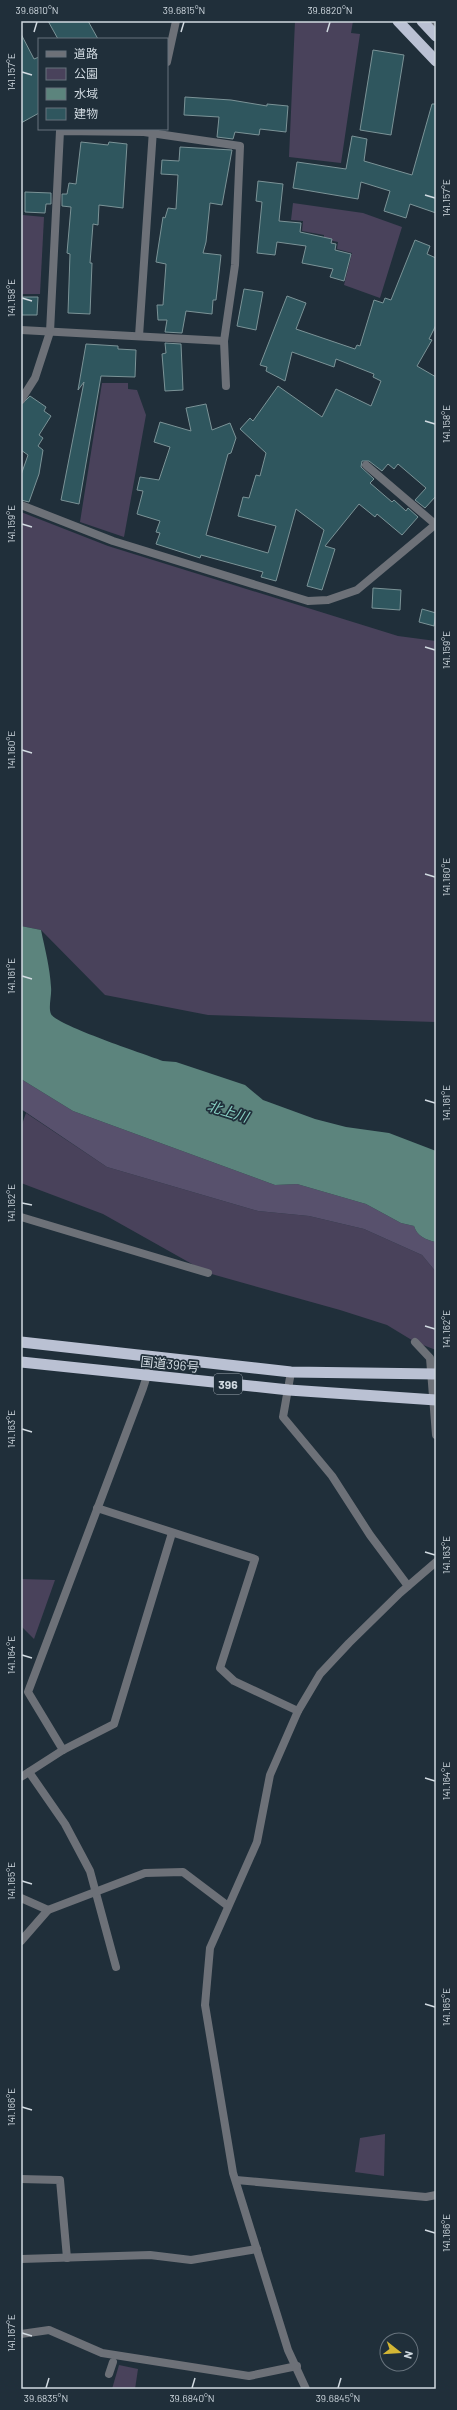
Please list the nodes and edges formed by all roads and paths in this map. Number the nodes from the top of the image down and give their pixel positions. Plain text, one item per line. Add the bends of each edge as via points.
1 (176, 21) edge
2 (398, 21) edge
3 (428, 23) edge
4 (436, 36) edge
5 (168, 57) edge
6 (436, 60) edge
7 (152, 131) edge
8 (21, 330) edge
9 (50, 332) junction
10 (139, 336) junction
11 (224, 341) junction
12 (226, 386) dead end
13 (21, 400) edge
14 (366, 465) dead end
15 (21, 505) edge
16 (436, 524) edge
17 (21, 1217) edge
18 (208, 1273) dead end
19 (21, 1342) edge
20 (415, 1342) dead end
21 (153, 1357) junction
22 (21, 1362) edge
23 (291, 1372) junction
24 (433, 1375) edge
25 (147, 1376) junction
26 (289, 1390) junction
27 (434, 1400) edge
28 (436, 1435) edge
29 (97, 1508) junction
30 (172, 1533) junction
31 (436, 1562) edge
32 (408, 1586) junction
33 (298, 1710) junction
34 (63, 1750) junction
35 (29, 1772) junction
36 (21, 1777) edge
37 (95, 1891) junction
38 (21, 1898) edge
39 (228, 1906) junction
40 (48, 1910) junction
41 (21, 1941) edge
42 (116, 1967) dead end
43 (21, 2178) edge
44 (236, 2180) junction
45 (436, 2195) edge
46 (257, 2249) junction
47 (67, 2258) junction
48 (21, 2259) edge
49 (21, 2334) edge
50 (113, 2362) dead end
51 (297, 2366) junction
52 (109, 2374) dead end
53 (306, 2389) edge

1 - 5 street
2 - 6 highway
3 - 4 highway
7 - 9 street via 60,131
7 - 10 street
7 - 11 street via 240,146 235,265
8 - 9 street
9 - 10 street
9 - 13 street via 35,378
10 - 11 street
11 - 12 street
14 - 16 street
15 - 16 street via 113,541 308,601 328,600 357,590
17 - 18 street
19 - 21 highway, 国道396号 / 396
20 - 24 street via 430,1358
21 - 23 highway, 国道396号 / 396
21 - 25 street
22 - 25 highway, 国道396号 / 396
23 - 24 highway, 国道396号 / 396
23 - 26 street
24 - 27 street
25 - 26 highway, 国道396号 / 396
25 - 29 street
26 - 27 highway, 国道396号 / 396
26 - 32 street via 283,1417 332,1476 370,1535
27 - 28 street
29 - 30 street
29 - 34 street via 28,1692
30 - 33 street via 255,1559 220,1668 234,1681
30 - 34 street via 114,1724
31 - 32 street
32 - 33 street via 320,1674
33 - 39 street via 270,1775 257,1842
34 - 35 street
35 - 36 street
35 - 37 street via 65,1824 90,1871
37 - 39 street via 145,1873 183,1872
37 - 40 street
37 - 42 street
38 - 40 street
39 - 44 street via 210,1948 205,2005
40 - 41 street
43 - 47 street via 60,2180
44 - 45 street via 426,2197
44 - 46 street
46 - 47 street via 191,2260 150,2255
46 - 51 street via 288,2350
47 - 48 street
49 - 51 street via 49,2330 102,2353 250,2376
50 - 52 street
51 - 53 street

